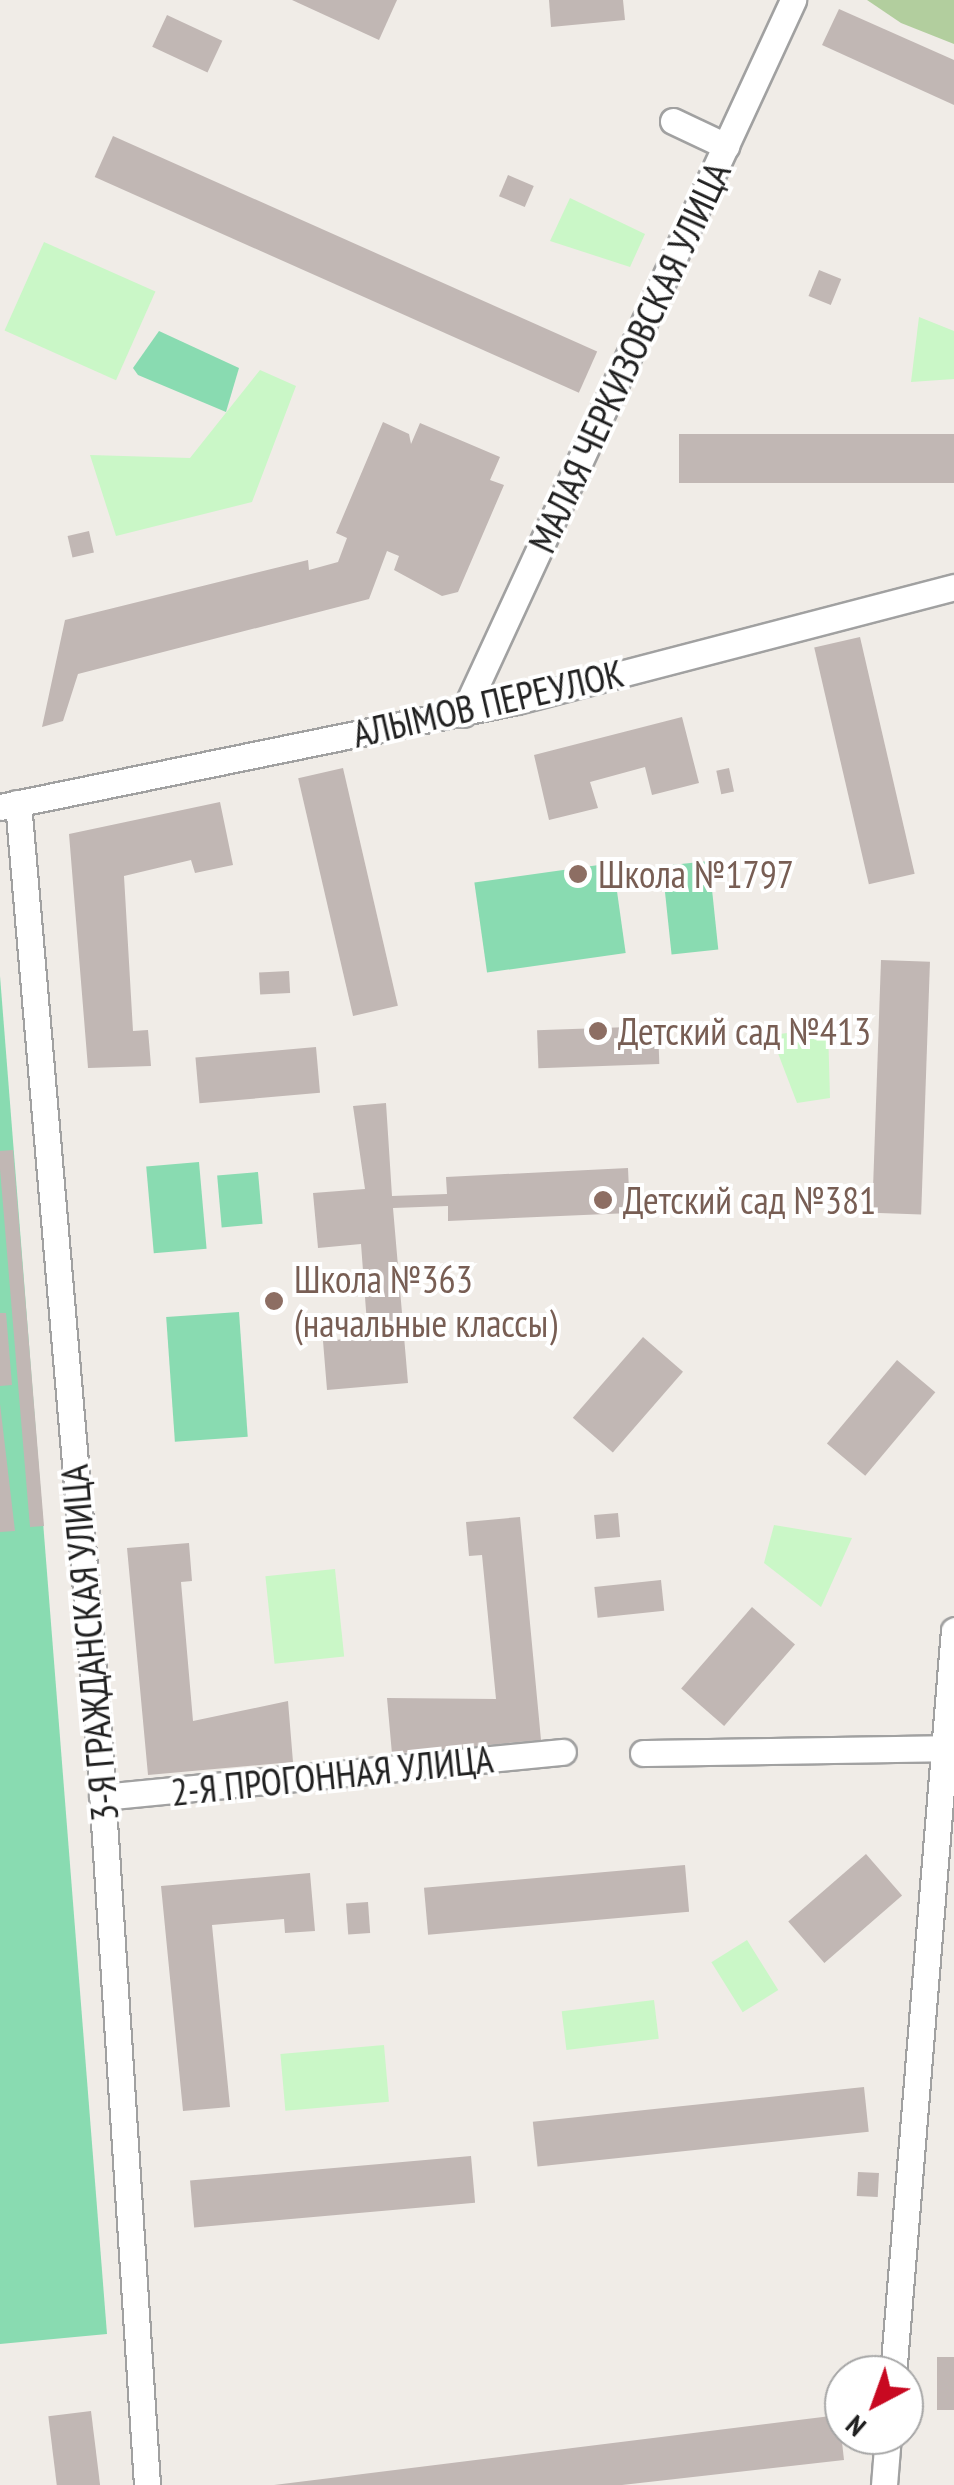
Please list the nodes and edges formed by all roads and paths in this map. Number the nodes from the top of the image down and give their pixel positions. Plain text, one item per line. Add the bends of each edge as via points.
1 (793, 0) edge
2 (673, 121) dead end
3 (726, 146) junction
4 (954, 587) edge
5 (464, 714) junction
6 (9, 805) edge
7 (954, 1630) edge
8 (944, 1748) junction
9 (563, 1752) dead end
10 (643, 1753) dead end
11 (102, 1797) junction
12 (895, 2355) edge
13 (886, 2455) edge
14 (147, 2485) edge
15 (884, 2485) edge

1 - 3 street, МАЛАЯ ЧЕРКИЗОВСКАЯ УЛИЦА
2 - 3 street
3 - 5 street, МАЛАЯ ЧЕРКИЗОВСКАЯ УЛИЦА
4 - 5 street, АЛЫМОВ ПЕРЕУЛОК
5 - 6 street, АЛЫМОВ ПЕРЕУЛОК
6 - 11 street, 3-Я ГРАЖДАНСКАЯ УЛИЦА
7 - 8 street
8 - 10 street
8 - 12 street
9 - 11 street, 2-Я ПРОГОННАЯ УЛИЦА
11 - 14 street, 3-Я ГРАЖДАНСКАЯ УЛИЦА
13 - 15 street

